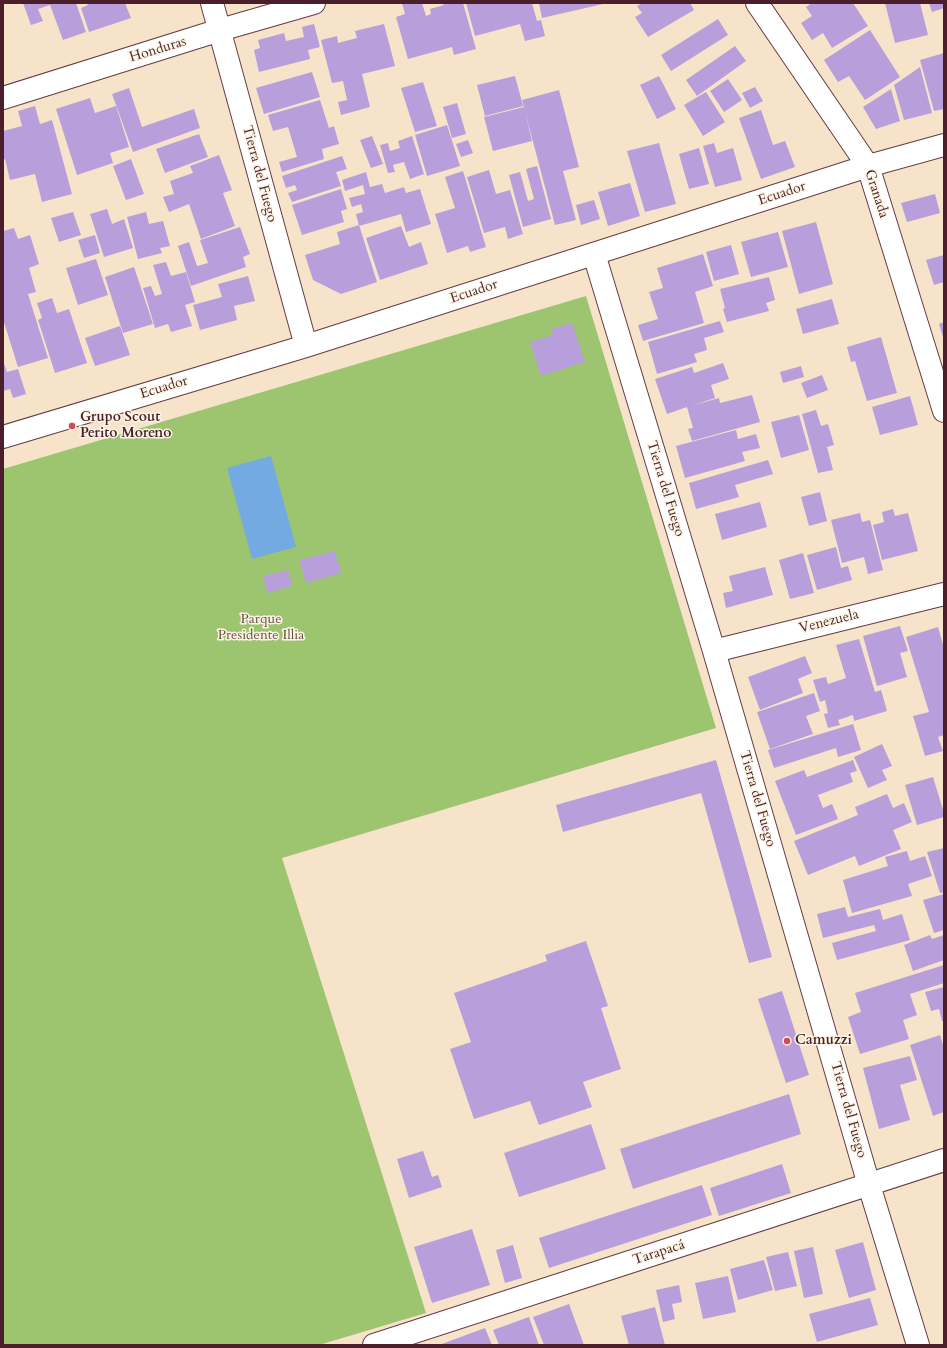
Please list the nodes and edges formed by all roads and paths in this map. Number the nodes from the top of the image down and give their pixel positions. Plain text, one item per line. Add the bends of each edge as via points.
1 (212, 3) edge
2 (314, 3) edge
3 (757, 3) edge
4 (220, 30) junction
5 (3, 98) edge
6 (944, 145) edge
7 (868, 166) junction
8 (594, 254) junction
9 (306, 346) junction
10 (944, 411) edge
11 (3, 437) edge
12 (944, 594) edge
13 (714, 651) junction
14 (944, 1160) edge
15 (869, 1184) junction
16 (414, 1339) edge
17 (374, 1345) edge
18 (918, 1345) edge

1 - 4 street, Tierra del Fuego
2 - 4 street, Honduras
3 - 7 street, Granada
4 - 5 street, Honduras
4 - 9 street, Tierra del Fuego
6 - 7 street, Ecuador
7 - 8 street, Ecuador
7 - 10 street, Granada
8 - 9 street, Ecuador
8 - 13 street, Tierra del Fuego
9 - 11 street, Ecuador
12 - 13 street, Venezuela
13 - 15 street, Tierra del Fuego
14 - 15 street, Tarapacá
15 - 16 street, Tarapacá
15 - 18 street, Tierra del Fuego
16 - 17 street, Tarapacá

